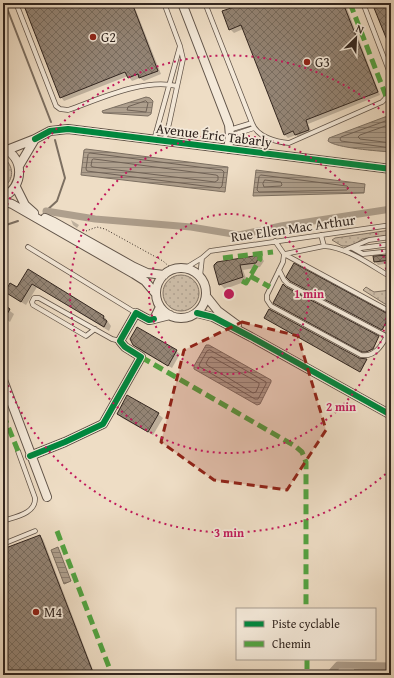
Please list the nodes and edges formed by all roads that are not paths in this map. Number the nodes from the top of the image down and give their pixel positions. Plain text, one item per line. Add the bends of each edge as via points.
1 (16, 3) edge
2 (164, 3) edge
3 (182, 3) edge
4 (206, 3) edge
5 (363, 3) edge
6 (180, 46) junction
7 (391, 76) edge
8 (170, 84) junction
9 (177, 86) junction
10 (386, 96) dead end
11 (253, 126) junction
12 (230, 133) junction
13 (36, 139) junction
14 (154, 140) junction
15 (164, 141) junction
16 (5, 149) edge
17 (228, 149) junction
18 (19, 166) junction
19 (391, 169) edge
20 (16, 186) junction
21 (3, 197) edge
22 (3, 200) edge
23 (391, 225) edge
24 (321, 235) junction
25 (391, 237) edge
26 (275, 241) junction
27 (391, 244) edge
28 (324, 246) junction
29 (28, 247) dead end
30 (353, 248) junction
31 (345, 250) junction
32 (391, 251) edge
33 (284, 254) junction
34 (202, 258) junction
35 (184, 269) junction
36 (279, 270) junction
37 (164, 275) junction
38 (200, 277) junction
39 (391, 277) edge
40 (156, 294) junction
41 (206, 296) junction
42 (160, 307) junction
43 (391, 312) edge
44 (136, 313) junction
45 (196, 313) junction
46 (68, 314) junction
47 (170, 316) junction
48 (154, 320) junction
49 (63, 322) junction
50 (95, 329) junction
51 (391, 329) edge
52 (386, 336) junction
53 (251, 337) junction
54 (120, 341) junction
55 (3, 380) edge
56 (391, 415) edge
57 (18, 451) dead end
58 (30, 456) junction
59 (47, 497) dead end
60 (3, 521) edge
61 (35, 531) dead end
62 (3, 544) edge

1 - 8 lane via 56,106 60,109 68,110 138,87
2 - 6 lane
3 - 12 street
4 - 11 lane
5 - 7 lane
6 - 8 lane
6 - 9 lane via 183,58
8 - 9 lane
8 - 14 lane
9 - 15 lane
10 - 11 lane via 382,102 289,143 278,142 258,133
11 - 12 lane
12 - 17 street
13 - 14 street, Avenue Éric Tabarly via 50,131 68,129
13 - 16 street, Avenue Éric Tabarly
13 - 18 street
14 - 15 street, Avenue Éric Tabarly
15 - 17 street, Avenue Éric Tabarly
16 - 18 street via 12,154
17 - 19 street, Avenue Éric Tabarly
18 - 20 street via 19,180
20 - 21 street
20 - 37 street via 25,205 32,212 134,267 147,273
22 - 40 street via 134,274 145,281
23 - 24 lane, Rue Ellen Mac Arthur
24 - 26 lane, Rue Ellen Mac Arthur
24 - 28 lane
25 - 30 lane via 369,240
26 - 33 lane
26 - 34 lane, Rue Ellen Mac Arthur via 210,251
27 - 30 lane
28 - 31 lane
28 - 33 lane
29 - 44 lane
30 - 31 lane
30 - 32 lane via 362,254
31 - 39 lane
33 - 36 lane
33 - 43 lane
34 - 35 lane, Rue Ellen Mac Arthur
34 - 38 lane
35 - 37 street via 173,270
35 - 38 street
36 - 52 lane via 288,284
36 - 52 lane via 266,295 271,306 361,355 373,354
37 - 40 street
38 - 41 street
40 - 42 street
41 - 45 street
41 - 53 street via 218,311
42 - 47 street
42 - 48 street
44 - 48 street
44 - 54 street
45 - 47 street via 184,318
45 - 53 street via 213,317
46 - 49 lane
46 - 49 lane via 39,298 34,298 33,305
46 - 50 lane
47 - 48 street
49 - 50 lane via 86,336
50 - 54 lane
51 - 52 lane
53 - 56 street
54 - 58 street via 140,357 103,424
55 - 58 street
57 - 60 lane via 35,502 30,511
58 - 59 street
61 - 62 lane

